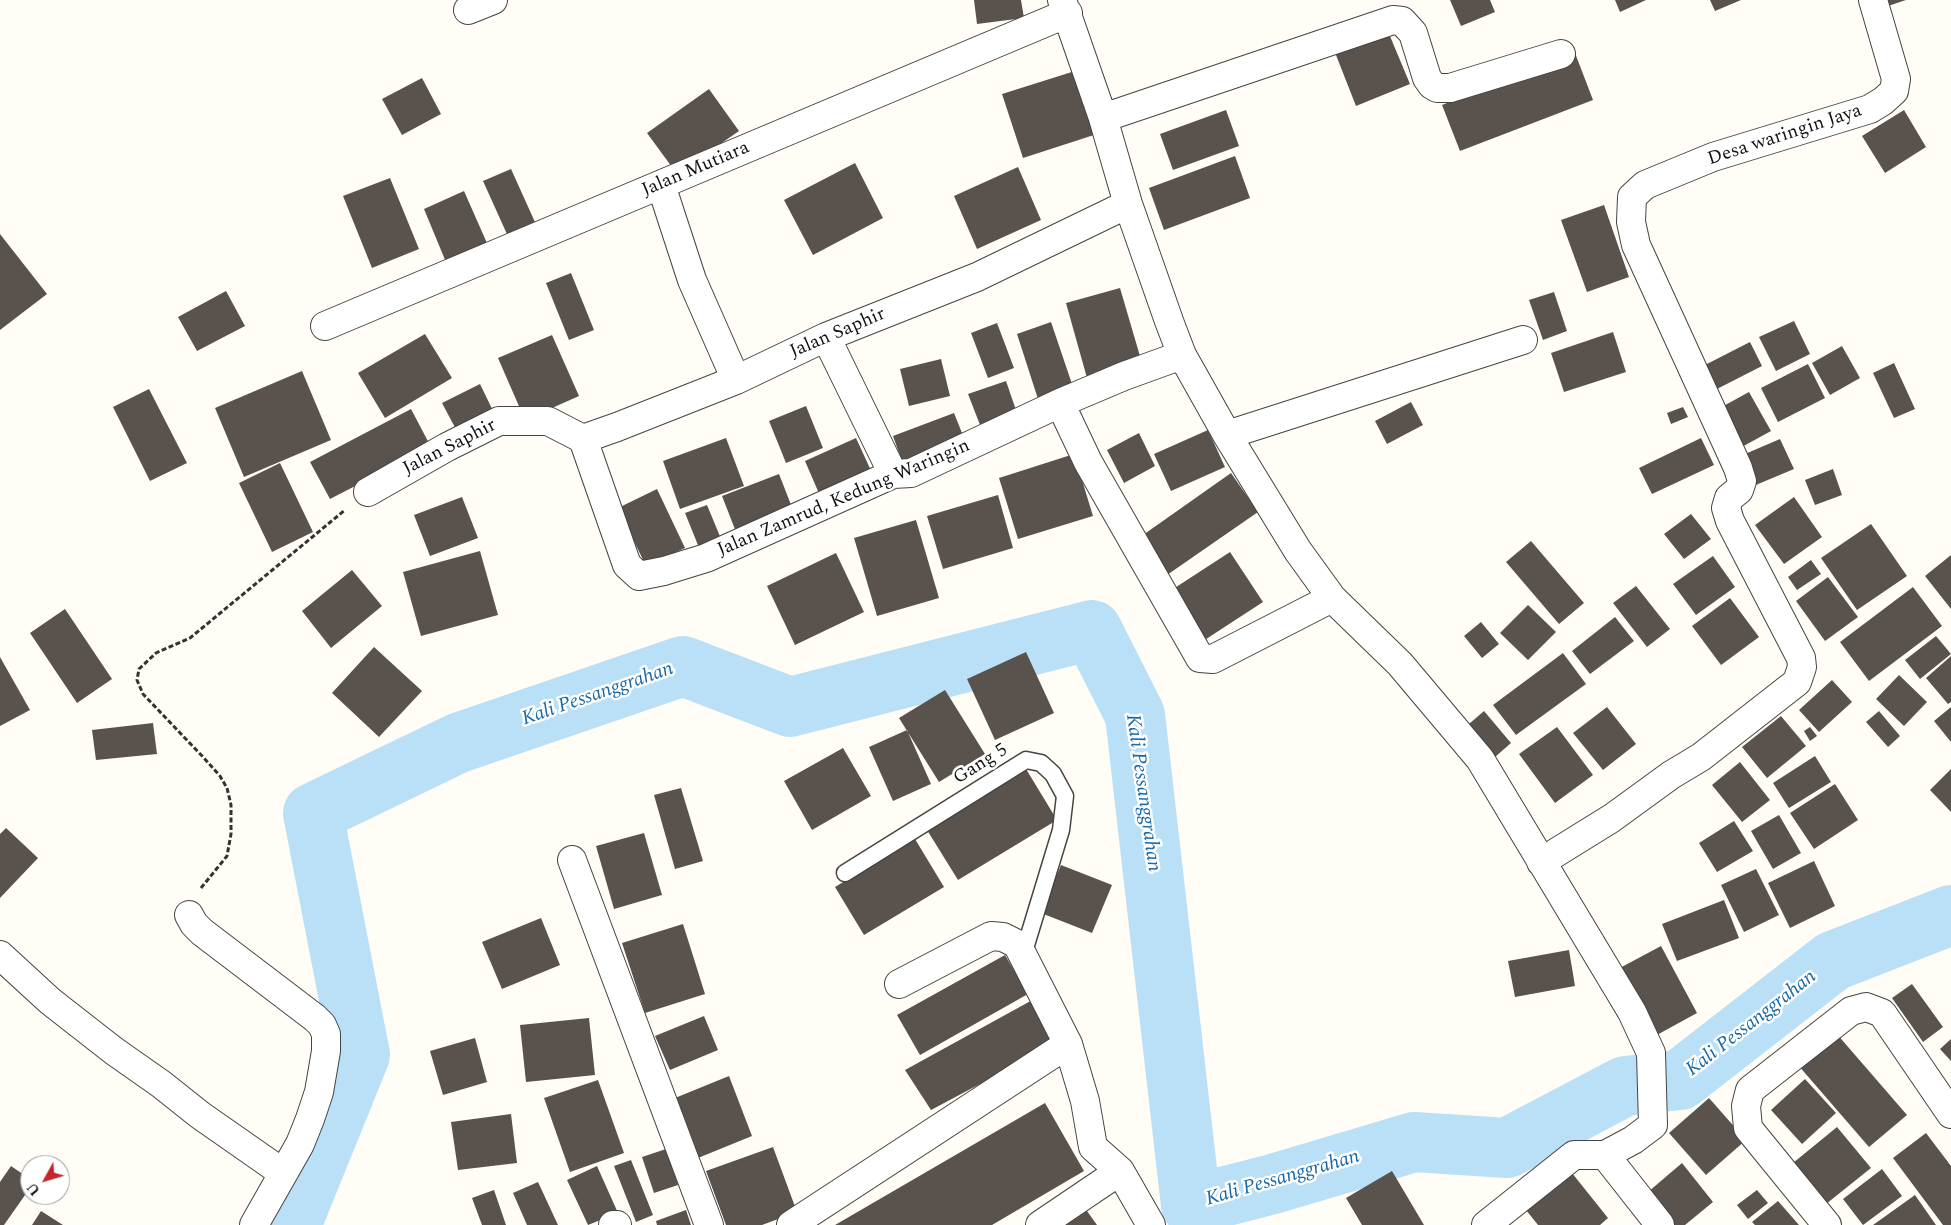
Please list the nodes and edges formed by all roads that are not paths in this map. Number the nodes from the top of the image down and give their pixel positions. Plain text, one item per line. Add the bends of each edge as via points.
1 (493, 0) edge
2 (1873, 0) edge
3 (1065, 7) edge
4 (468, 10) dead end
5 (1561, 54) dead end
6 (1102, 118) junction
7 (662, 185) junction
8 (1128, 204) junction
9 (325, 326) dead end
10 (826, 337) junction
11 (1523, 340) dead end
12 (1182, 355) junction
13 (736, 380) junction
14 (1060, 403) junction
15 (1227, 435) junction
16 (583, 439) junction
17 (893, 474) junction
18 (368, 492) road end
19 (1332, 598) junction
20 (572, 860) dead end
21 (1542, 862) junction
22 (845, 873) dead end
23 (189, 915) road end
24 (0, 955) edge
25 (1023, 955) junction
26 (899, 984) dead end
27 (1068, 1044) junction
28 (1951, 1114) edge
29 (1605, 1155) junction
30 (1120, 1171) junction
31 (283, 1173) junction
32 (254, 1225) edge
33 (613, 1225) edge
34 (617, 1225) edge
35 (710, 1225) edge
36 (791, 1225) edge
37 (1040, 1225) edge
38 (1151, 1225) edge
39 (1486, 1225) edge
40 (1660, 1225) edge
41 (1827, 1225) edge

1 - 4 street
2 - 21 street, Desa waringin Jaya via 1896,79 1894,91 1883,101 1870,109 1714,157 1645,185 1632,197 1630,222 1636,245 1738,468 1742,480 1726,508 1801,658 1797,682 1700,757
3 - 6 street
3 - 7 street, Jalan Mutiara
5 - 6 street via 1450,88 1437,88 1427,78 1413,33 1402,21 1393,20
6 - 8 street
7 - 9 street, Jalan Mutiara
7 - 13 street via 692,280
8 - 10 street, Jalan Saphir via 977,277
8 - 12 street
10 - 13 street, Jalan Saphir
10 - 17 street
11 - 15 street
12 - 14 street, Jalan Zamrud, Kedung Waringin
12 - 15 street
13 - 16 street, Jalan Saphir
14 - 17 street, Jalan Zamrud, Kedung Waringin via 911,473
14 - 19 street via 1092,470 1200,658 1213,659
15 - 19 street via 1298,551
16 - 17 street, Jalan Zamrud, Kedung Waringin via 627,565 639,576 706,558
16 - 18 street, Jalan Saphir via 548,421 499,421
19 - 21 street via 1400,664 1480,759
20 - 35 street
21 - 29 street via 1632,1012 1651,1053 1653,1125
22 - 25 lane, Gang 5 via 1026,760 1041,763 1053,774 1066,796 1061,830
23 - 31 street via 202,932 315,1018 326,1034 319,1092 300,1144
24 - 31 street via 50,1001 114,1051
25 - 26 street via 1018,944 1004,937 991,936
25 - 27 street
27 - 30 street via 1085,1101 1093,1147
27 - 36 street
28 - 41 street via 1882,1013 1866,1008 1851,1011 1750,1090 1746,1106 1748,1128
29 - 39 street via 1574,1155
29 - 40 street
30 - 37 street
30 - 38 street
31 - 32 street
33 - 34 street

